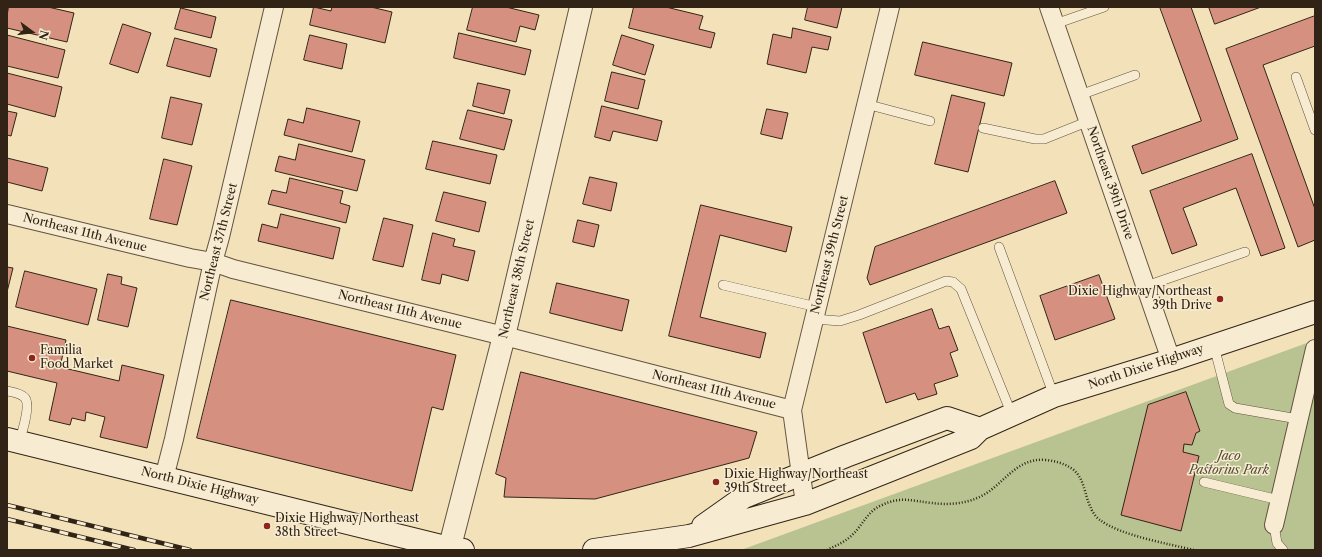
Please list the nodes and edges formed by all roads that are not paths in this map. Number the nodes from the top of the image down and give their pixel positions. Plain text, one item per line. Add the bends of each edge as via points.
1 (274, 7) edge
2 (581, 7) edge
3 (890, 7) edge
4 (1050, 7) edge
5 (1104, 7) edge
6 (1056, 24) junction
7 (1135, 75) dead end
8 (1296, 77) dead end
9 (1080, 95) junction
10 (866, 104) junction
11 (930, 121) dead end
12 (1089, 122) junction
13 (983, 128) dead end
14 (1315, 130) edge
15 (7, 214) edge
16 (999, 247) dead end
17 (1245, 252) dead end
18 (213, 262) junction
19 (723, 285) dead end
20 (1146, 286) junction
21 (1315, 312) edge
22 (815, 313) junction
23 (504, 336) junction
24 (1214, 346) junction
25 (1315, 349) edge
26 (1171, 360) junction
27 (7, 391) edge
28 (1054, 396) junction
29 (792, 410) junction
30 (1012, 415) junction
31 (1298, 419) junction
32 (980, 429) junction
33 (13, 441) edge
34 (801, 475) junction
35 (164, 478) junction
36 (1204, 482) dead end
37 (1279, 500) junction
38 (805, 504) junction
39 (1274, 525) joint
40 (688, 536) junction
41 (454, 549) edge
42 (594, 550) edge
43 (1283, 550) edge

1 - 18 street, Northeast 37th Street
2 - 23 main road, Northeast 38th Street
3 - 10 street, Northeast 39th Street
4 - 6 street, Northeast 39th Drive
5 - 6 lane
6 - 9 street, Northeast 39th Drive
7 - 9 lane
8 - 14 lane
9 - 12 street, Northeast 39th Drive
10 - 11 lane
10 - 22 street, Northeast 39th Street
12 - 13 lane via 1044,139
12 - 20 street, Northeast 39th Drive
15 - 18 street, Northeast 11th Avenue
16 - 28 lane
17 - 20 lane
18 - 23 street, Northeast 11th Avenue
18 - 35 street, Northeast 37th Street
19 - 22 lane
20 - 26 street, Northeast 39th Drive
21 - 24 main road, North Dixie Highway
22 - 29 street, Northeast 39th Street
22 - 30 lane via 840,321 946,281 953,282 961,289
23 - 29 street, Northeast 11th Avenue
23 - 41 main road, Northeast 38th Street
24 - 26 main road, North Dixie Highway
24 - 31 lane via 1229,404 1235,408
25 - 31 street
26 - 28 main road, North Dixie Highway
27 - 33 lane via 25,398 28,406
28 - 30 main road, North Dixie Highway
29 - 34 street, Northeast 39th Street
30 - 32 main road, North Dixie Highway
31 - 37 street
32 - 34 main road, North Dixie Highway via 947,418
32 - 38 main road, North Dixie Highway via 971,438
33 - 35 main road, North Dixie Highway
34 - 38 street, Northeast 39th Street
34 - 40 main road, North Dixie Highway via 744,497
35 - 41 main road, North Dixie Highway
36 - 37 lane
37 - 39 street
38 - 40 main road, North Dixie Highway
39 - 43 lane via 1277,543
40 - 42 main road, North Dixie Highway

